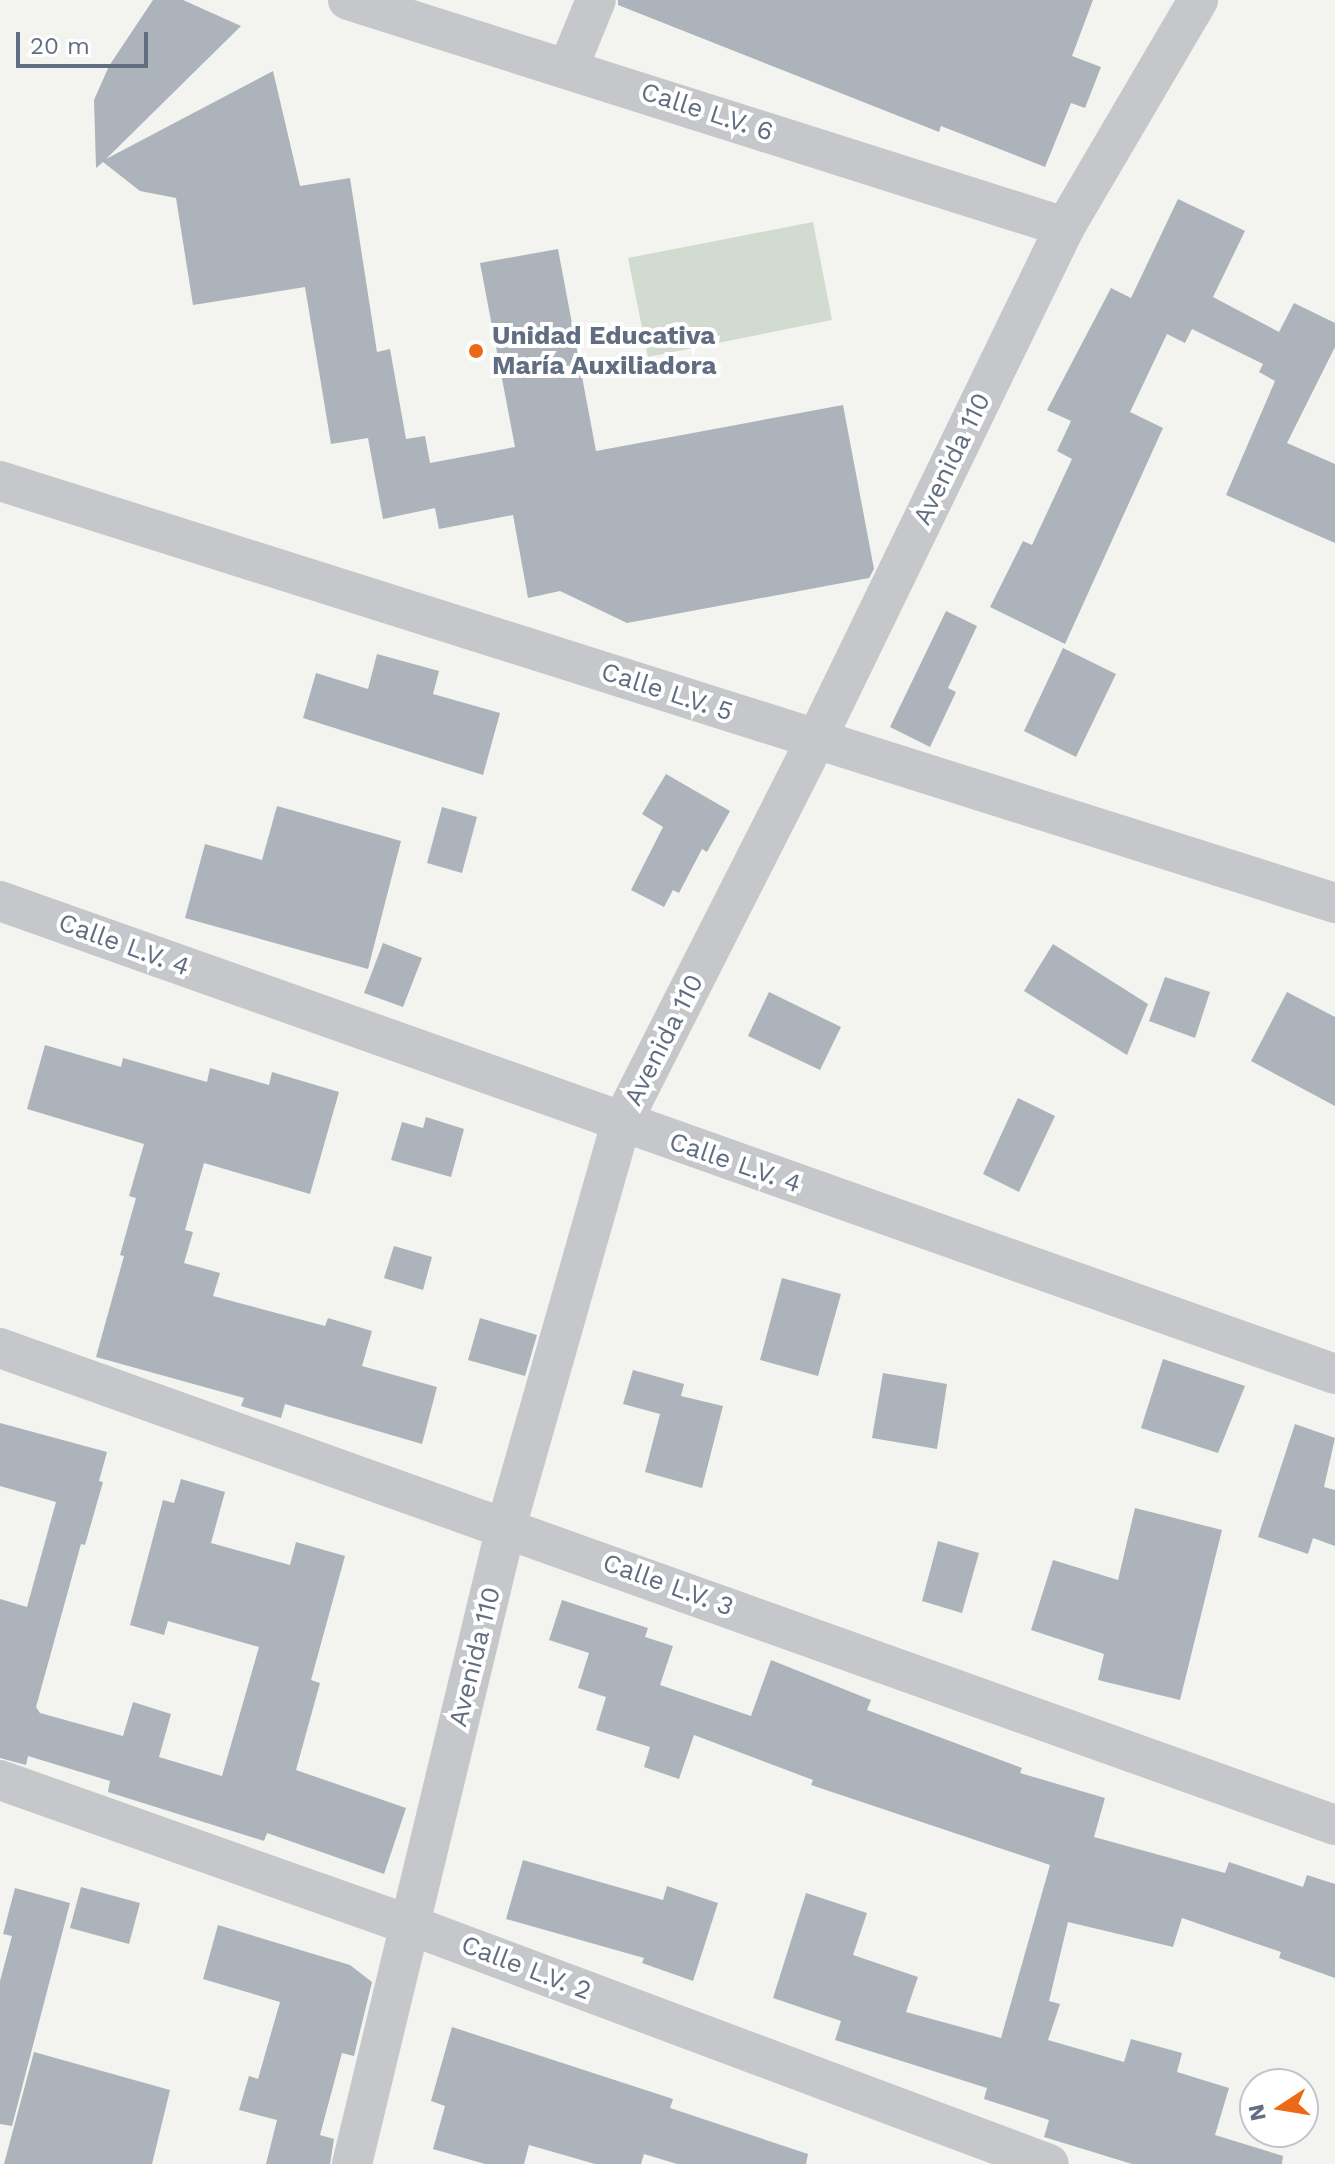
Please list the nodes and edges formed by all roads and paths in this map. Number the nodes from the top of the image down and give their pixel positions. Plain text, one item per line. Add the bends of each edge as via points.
1 (348, 0) edge
2 (596, 0) edge
3 (1198, 0) edge
4 (569, 66) junction
5 (1065, 227) junction
6 (0, 481) edge
7 (816, 740) junction
8 (0, 901) edge
9 (1335, 903) edge
10 (621, 1124) junction
11 (0, 1348) edge
12 (1335, 1374) edge
13 (506, 1527) junction
14 (0, 1780) edge
15 (1335, 1825) edge
16 (410, 1925) junction
17 (352, 2164) edge
18 (1049, 2164) edge

1 - 4 street, Calle L.V. 6
2 - 4 street
3 - 5 street, Avenida 110
4 - 5 street, Calle L.V. 6
5 - 7 street, Avenida 110
6 - 7 street, Calle L.V. 5
7 - 9 street, Calle L.V. 5
7 - 10 street, Avenida 110
8 - 10 street, Calle L.V. 4
10 - 12 street, Calle L.V. 4
10 - 13 street, Avenida 110
11 - 13 street, Calle L.V. 3
13 - 15 street, Calle L.V. 3
13 - 16 street, Avenida 110
14 - 16 street, Calle L.V. 2
16 - 17 street, Avenida 110
16 - 18 street, Calle L.V. 2

